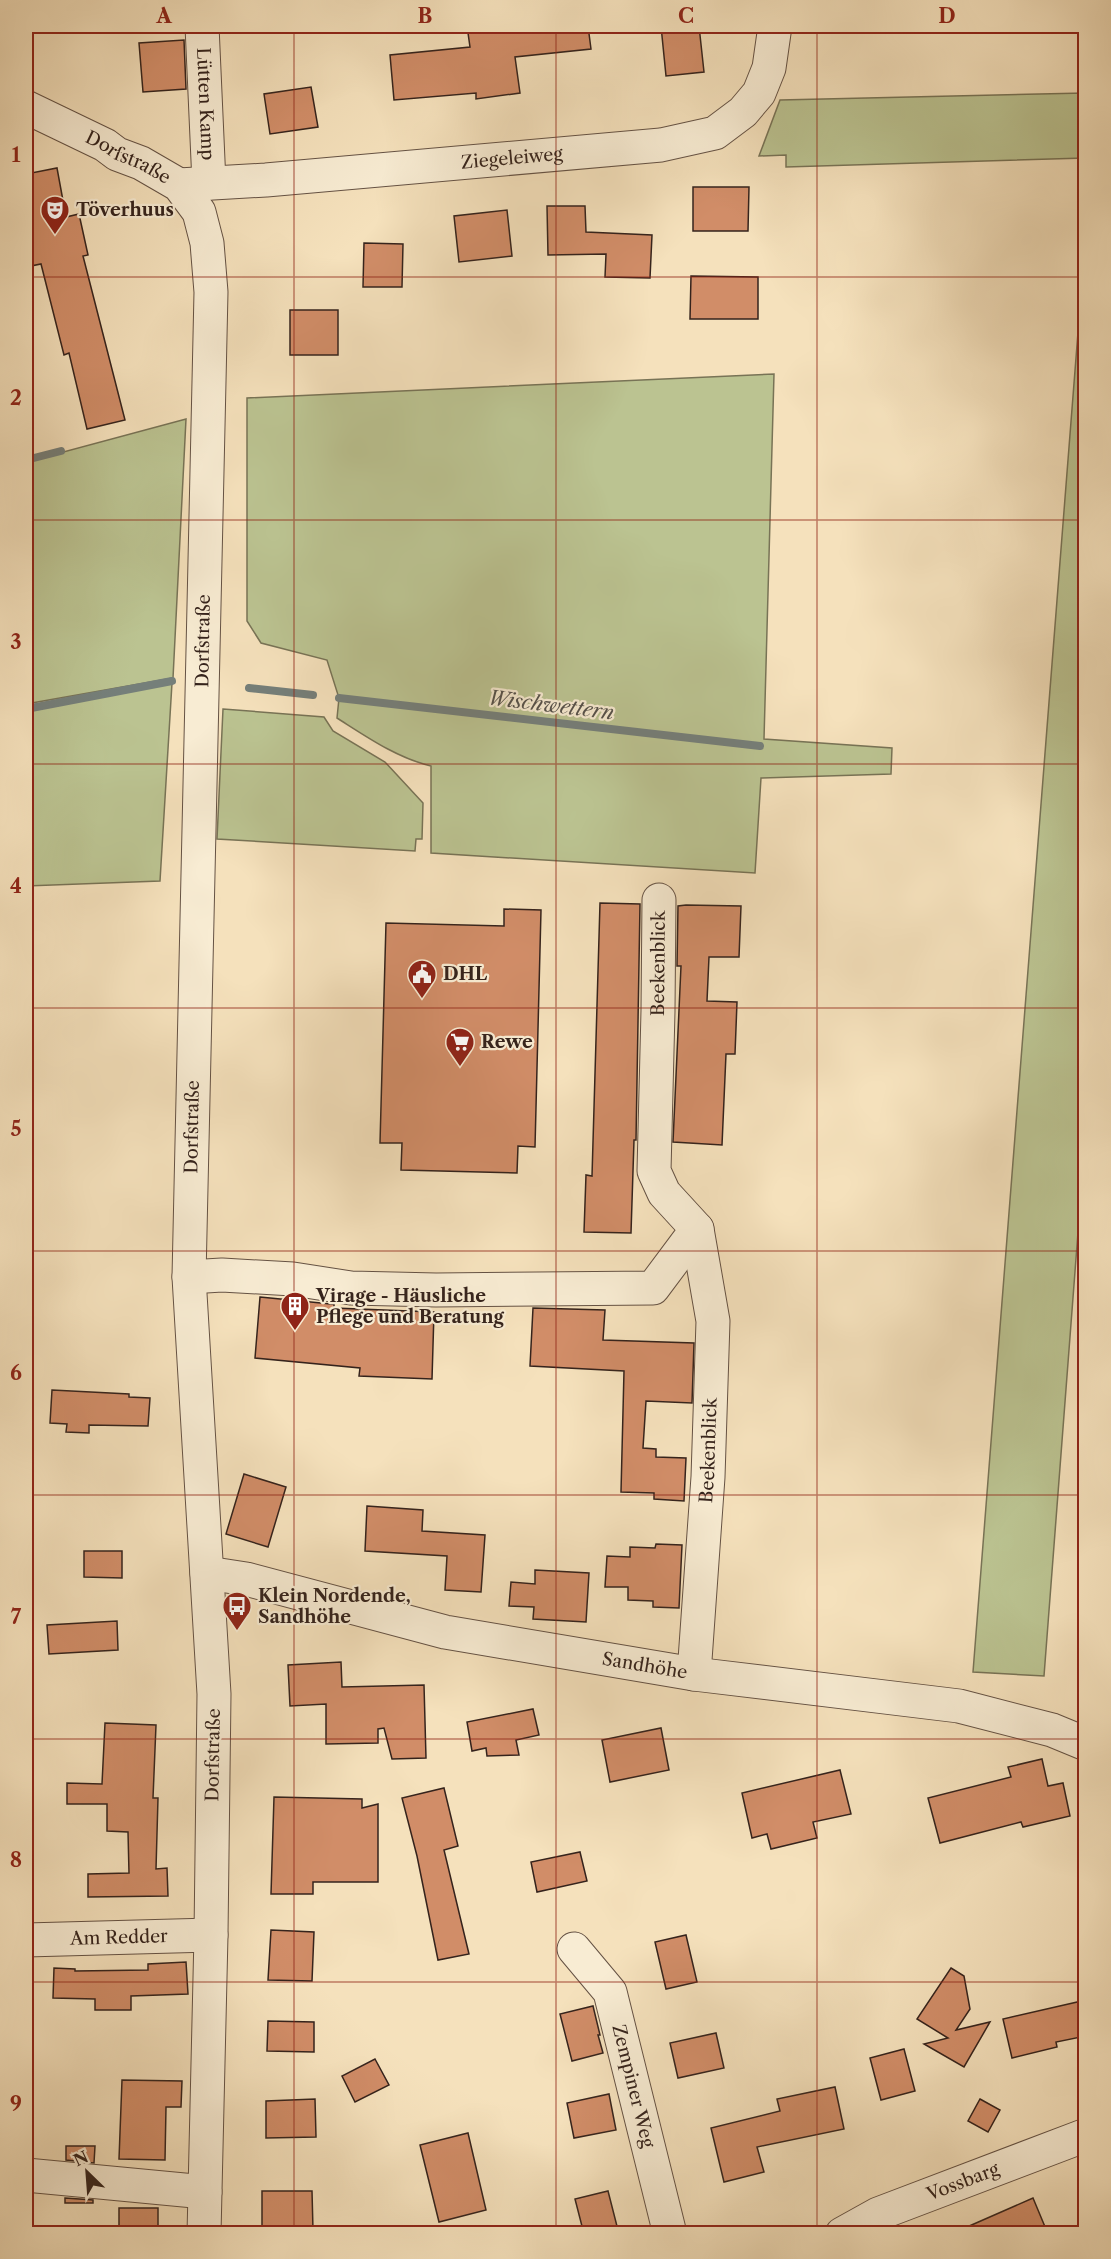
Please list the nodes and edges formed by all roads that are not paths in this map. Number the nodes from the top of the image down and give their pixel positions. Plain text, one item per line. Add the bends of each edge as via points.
1 (202, 26) edge
2 (775, 26) edge
3 (26, 107) edge
4 (194, 184) junction
5 (659, 900) dead end
6 (696, 1229) junction
7 (189, 1277) junction
8 (207, 1573) junction
9 (694, 1674) junction
10 (1086, 1744) edge
11 (211, 1935) junction
12 (26, 1940) edge
13 (574, 1949) dead end
14 (1086, 2134) edge
15 (26, 2175) edge
16 (205, 2192) junction
17 (204, 2234) edge
18 (670, 2234) edge
19 (843, 2234) edge

1 - 4 street, Lütten Kamp
2 - 4 street, Ziegeleiweg via 769,68 759,93 743,112 715,133 661,145
3 - 4 street, Dorfstraße via 117,154
4 - 7 street, Dorfstraße via 207,243 211,292
5 - 6 street, Beekenblick via 654,1171 664,1193
6 - 7 street via 653,1288 351,1288 293,1279
6 - 9 street, Beekenblick via 713,1321 708,1477
7 - 8 street, Dorfstraße
8 - 9 street, Sandhöhe via 246,1579 445,1632
8 - 11 street, Dorfstraße via 214,1694
9 - 10 street, Sandhöhe via 959,1706 1052,1730
11 - 12 street, Am Redder
11 - 16 street, Dorfstraße
13 - 18 street, Zempiner Weg via 610,1992
14 - 19 street, Vossbarg via 878,2214
15 - 16 street
16 - 17 street, Dorfstraße

